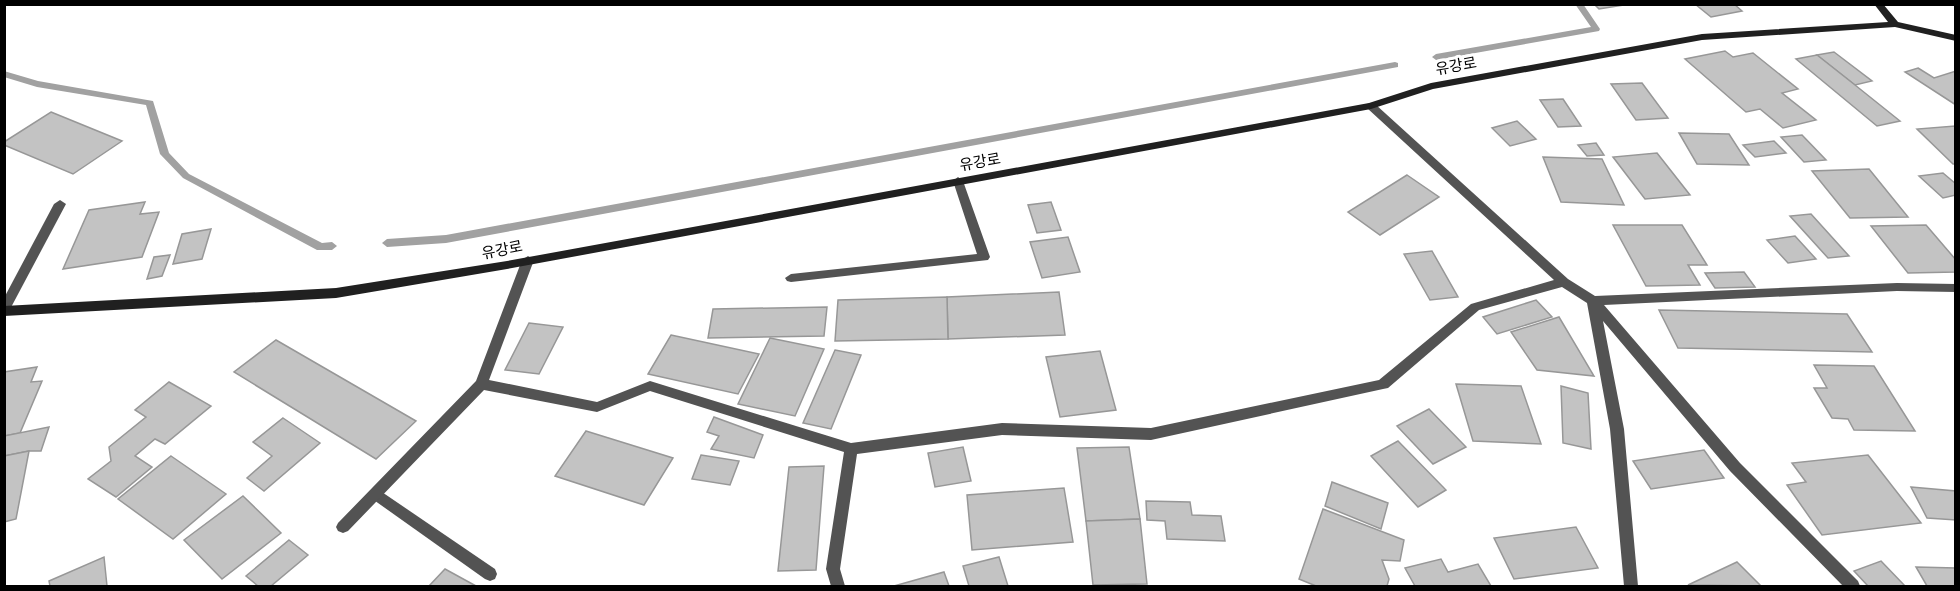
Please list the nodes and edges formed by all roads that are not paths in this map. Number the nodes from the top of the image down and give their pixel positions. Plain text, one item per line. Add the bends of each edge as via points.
1 (1878, 4) edge
2 (1895, 24) junction
3 (1956, 38) edge
4 (1371, 106) junction
5 (958, 181) junction
6 (60, 204) dead end
7 (528, 260) junction
8 (790, 278) dead end
9 (1564, 282) junction
10 (1956, 288) edge
11 (1593, 301) junction
12 (4, 311) edge
13 (481, 384) junction
14 (851, 449) junction
15 (376, 494) junction
16 (343, 527) dead end
17 (490, 574) dead end
18 (838, 586) edge
19 (1631, 586) edge
20 (1853, 586) edge

1 - 2 main road
2 - 3 main road, 유강로
2 - 4 main road, 유강로 via 1702,37 1431,86
4 - 5 main road, 유강로
4 - 9 street
5 - 7 main road, 유강로
5 - 8 street via 984,257
6 - 12 street
7 - 12 main road, 유강로 via 336,293
7 - 13 street
9 - 11 street
9 - 14 street via 1475,307 1383,384 1151,434 1002,429
10 - 11 street via 1897,287
11 - 19 street via 1617,429
11 - 20 street via 1735,467
13 - 14 street via 597,407 650,386
13 - 15 street
14 - 18 street via 833,569
15 - 16 street
15 - 17 street

